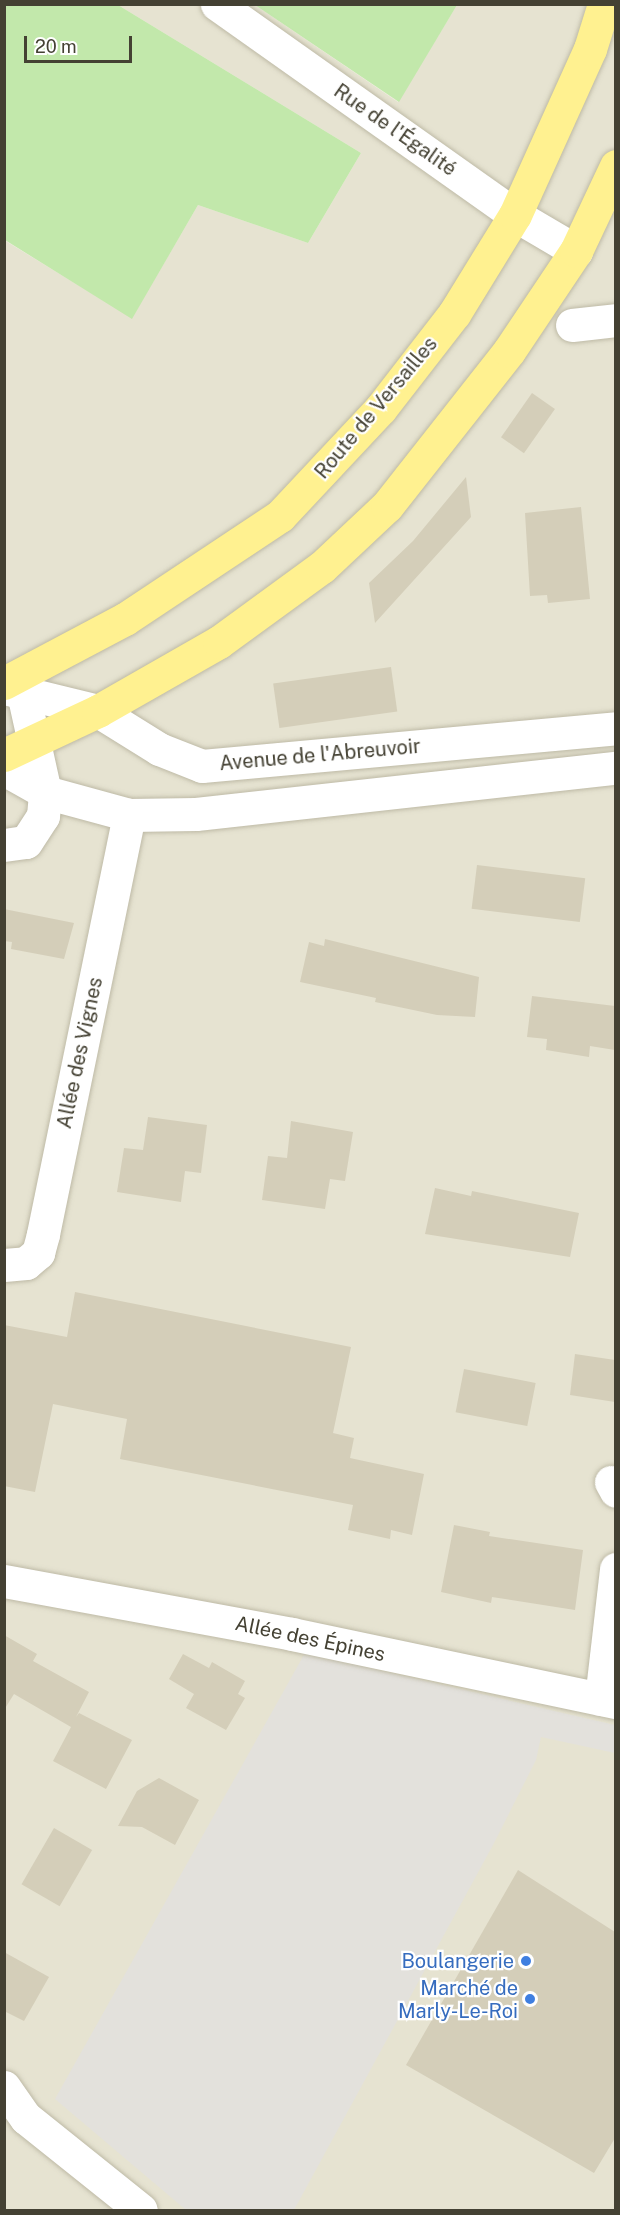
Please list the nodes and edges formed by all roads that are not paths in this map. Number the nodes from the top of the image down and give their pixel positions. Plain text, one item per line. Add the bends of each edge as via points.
1 (217, 4) edge
2 (604, 4) edge
3 (615, 166) edge
4 (515, 215) junction
5 (576, 251) junction
6 (615, 320) edge
7 (572, 325) dead end
8 (11, 688) edge
9 (98, 711) junction
10 (615, 728) edge
11 (35, 740) junction
12 (4, 755) edge
13 (615, 768) edge
14 (4, 769) edge
15 (45, 792) junction
16 (129, 815) junction
17 (4, 845) edge
18 (4, 1265) edge
19 (615, 1569) edge
20 (4, 1581) edge
21 (608, 1700) edge
22 (4, 2087) edge
23 (141, 2211) edge

1 - 4 street, Rue de l'Égalité
2 - 4 main road, Route de Versailles via 590,49
3 - 5 main road
4 - 5 street, Rue de l'Égalité
4 - 8 main road, Route de Versailles via 447,324 381,408 280,516 125,619
5 - 9 main road via 509,351 387,506 322,567 219,642
6 - 7 street
8 - 9 street, Avenue de l'Abreuvoir
8 - 11 street
9 - 10 street, Avenue de l'Abreuvoir via 159,748 202,766
9 - 11 main road
11 - 12 main road
11 - 15 street
13 - 16 street via 196,814
14 - 15 street
15 - 16 street
15 - 17 street via 43,816 26,842
16 - 18 street, Allée des Vignes via 38,1253 26,1263
19 - 21 street
20 - 21 street, Allée des Épines via 292,1634
22 - 23 street via 26,2118

